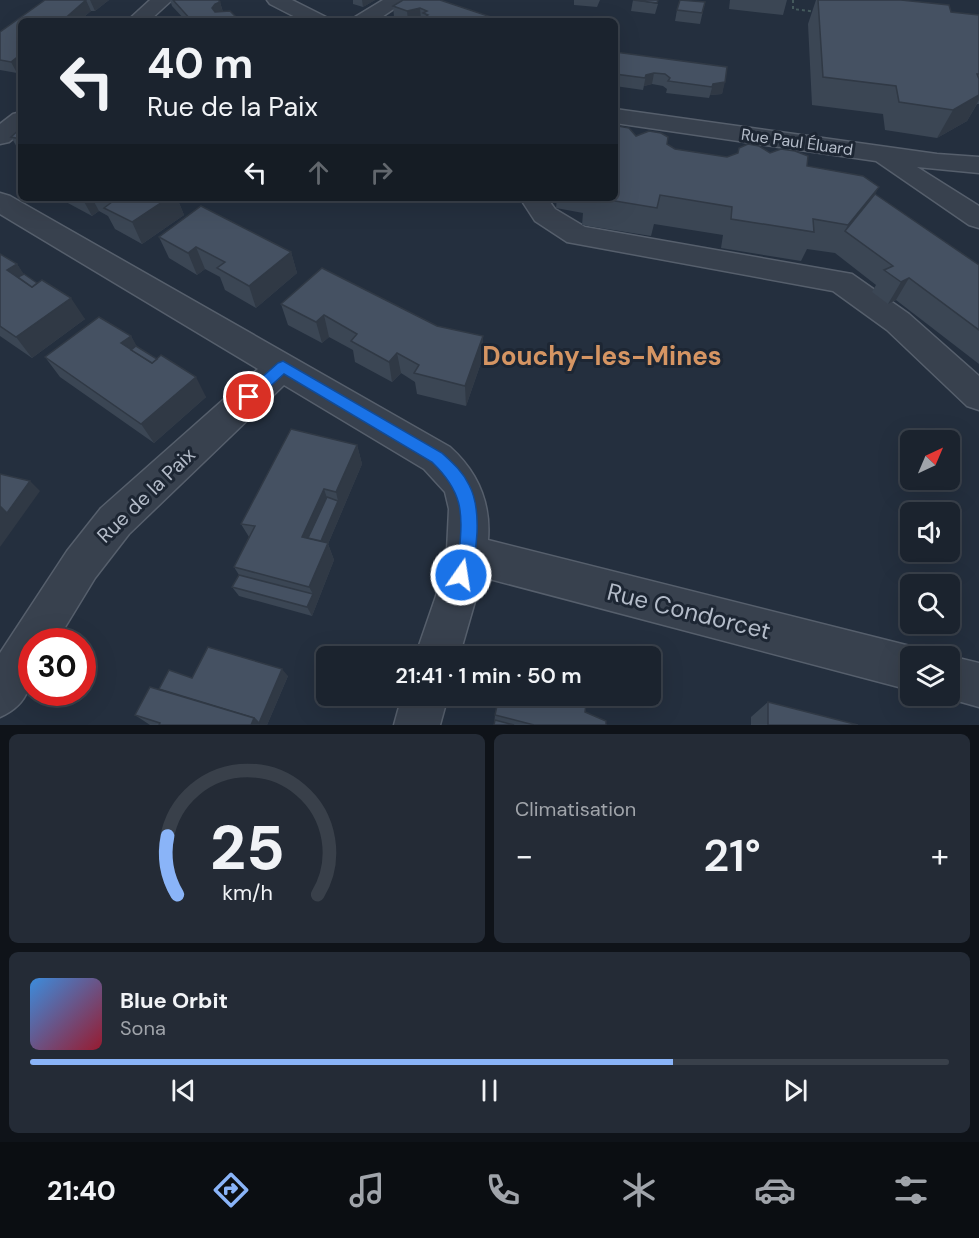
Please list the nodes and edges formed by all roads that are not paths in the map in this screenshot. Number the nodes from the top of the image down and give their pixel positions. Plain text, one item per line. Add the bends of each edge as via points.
1 (162, 0) edge
2 (277, 0) edge
3 (397, 0) edge
4 (141, 18) edge
5 (313, 18) edge
6 (367, 18) edge
7 (618, 116) edge
8 (18, 122) edge
9 (0, 137) edge
10 (879, 153) junction
11 (979, 165) edge
12 (535, 201) edge
13 (0, 202) edge
14 (979, 219) edge
15 (283, 366) junction
16 (979, 396) edge
17 (467, 554) junction
18 (40, 628) edge
19 (440, 646) edge
20 (18, 665) edge
21 (900, 665) edge
22 (960, 680) edge
23 (979, 685) edge
24 (0, 694) edge
25 (422, 706) edge
26 (417, 725) edge

1 - 4 street
2 - 5 street
3 - 6 street
7 - 10 street, Rue Paul Éluard
8 - 9 street
10 - 11 street, Rue Paul Éluard
10 - 14 street
12 - 16 street via 545,215 577,235 841,282 898,322
13 - 15 street
15 - 17 street via 437,458 452,472 463,488 468,506
15 - 18 street, Rue de la Paix via 115,521 80,562
17 - 19 street
17 - 21 street, Rue Condorcet
20 - 24 street, Rue de la Paix
22 - 23 street
25 - 26 street

